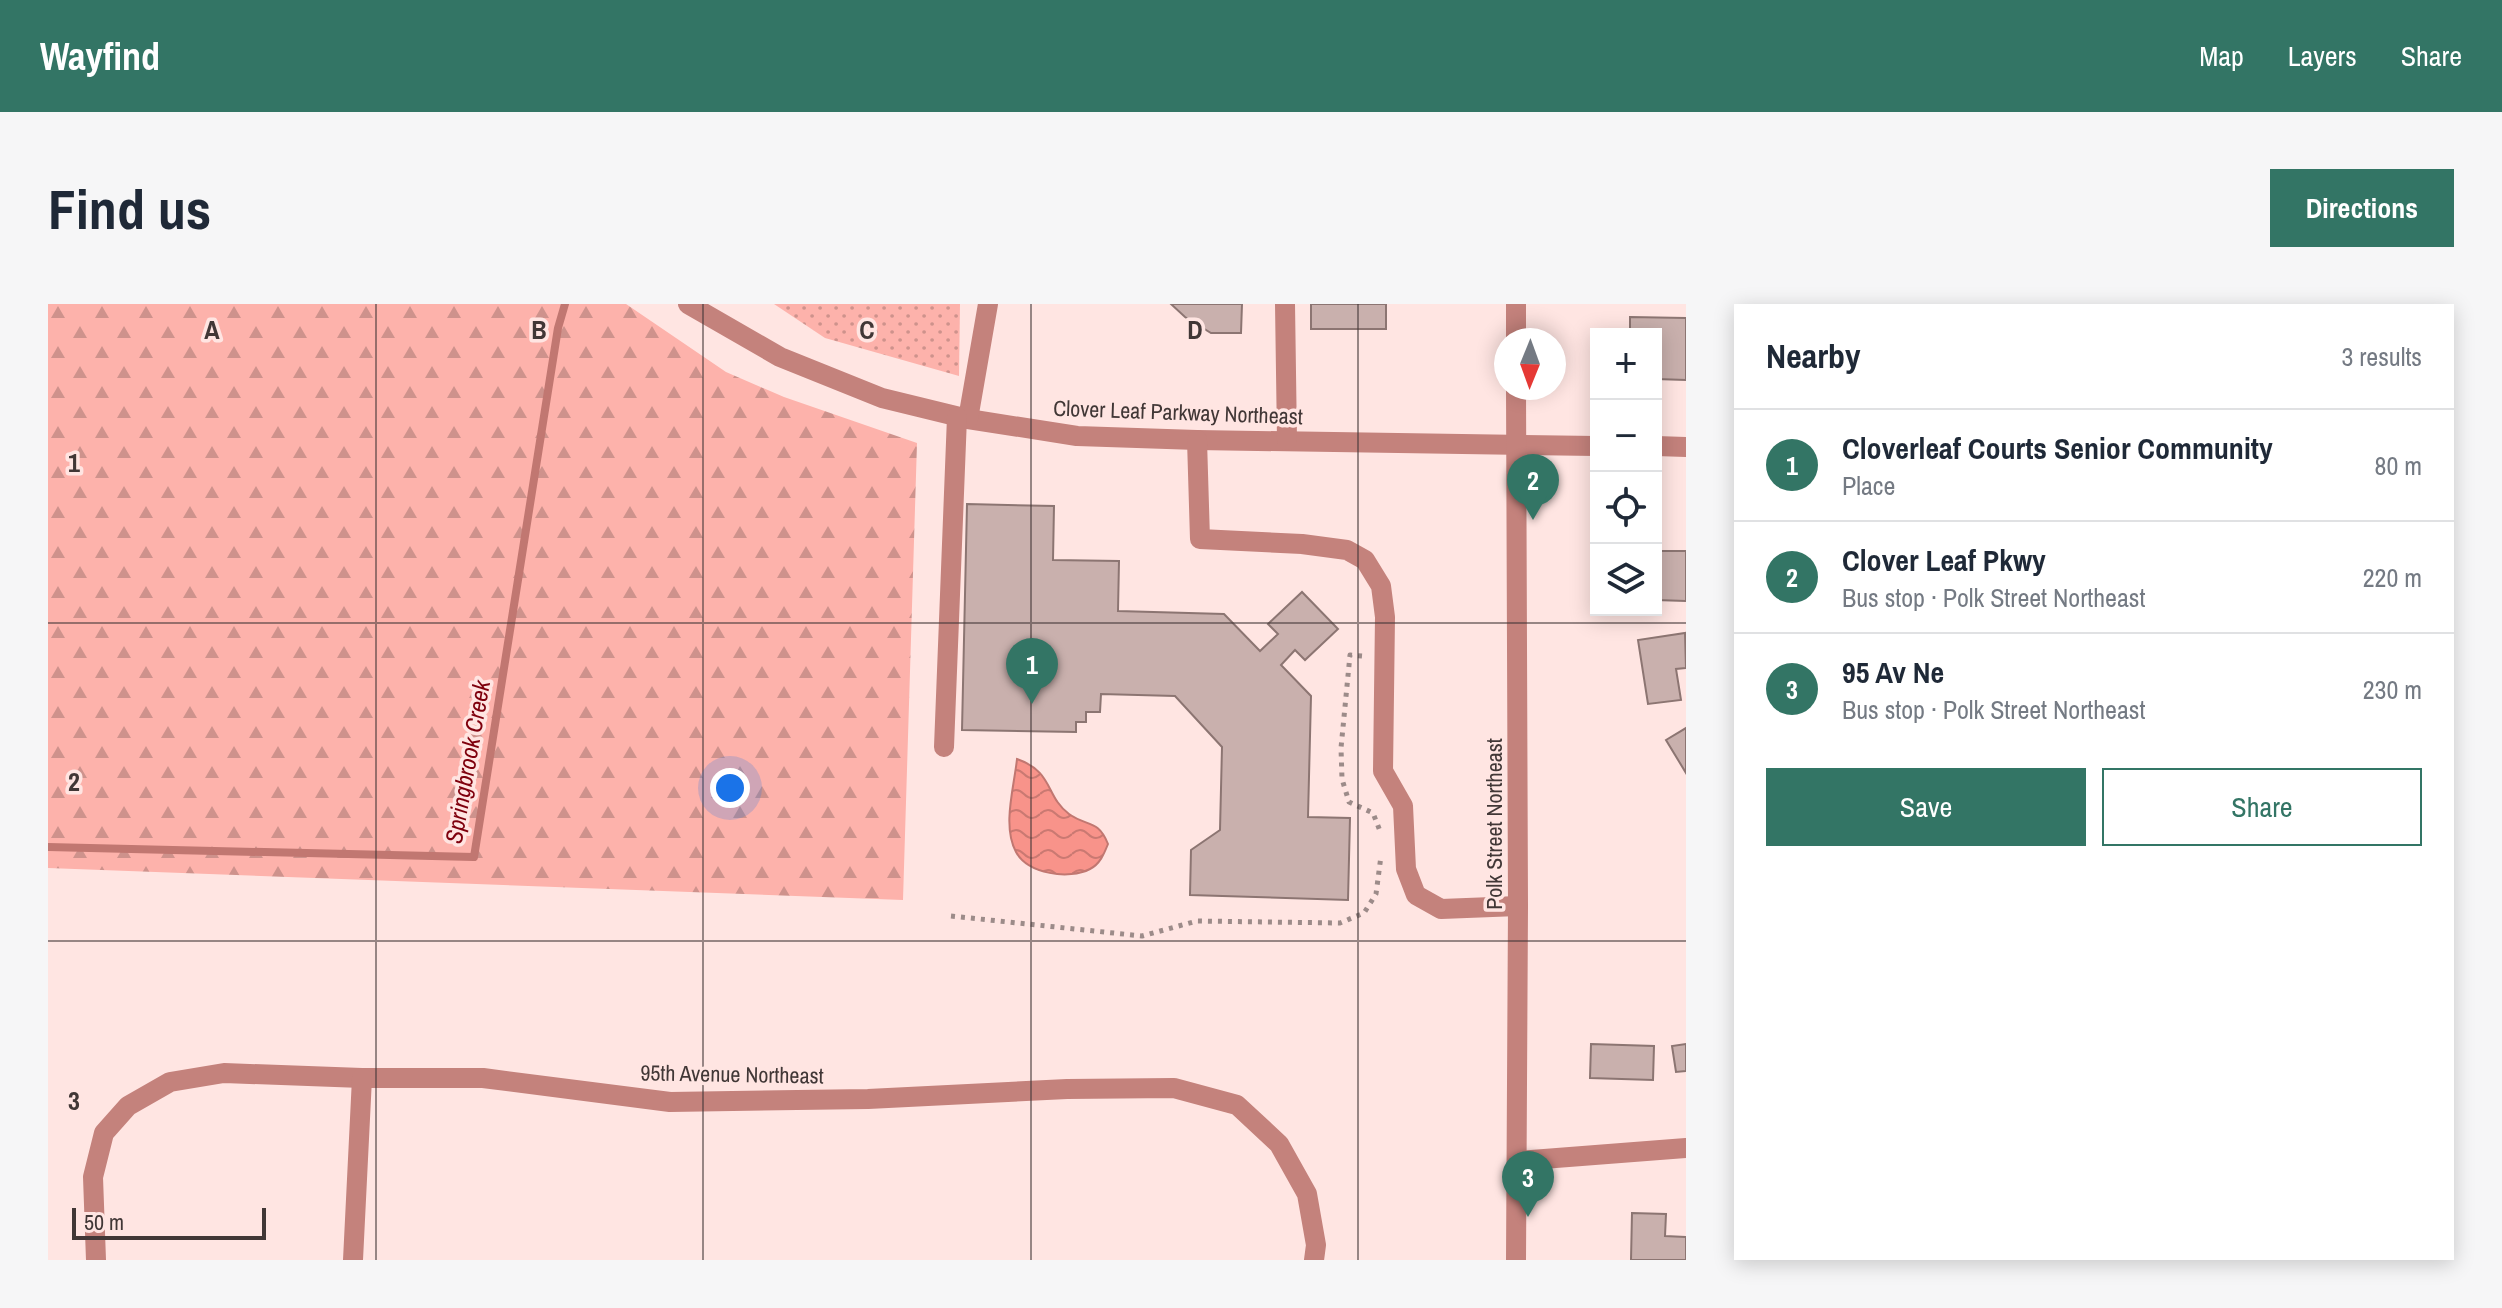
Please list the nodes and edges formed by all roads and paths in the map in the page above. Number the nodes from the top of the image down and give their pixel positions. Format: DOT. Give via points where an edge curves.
graph roads {
  1 [pos="688,304"];
  2 [pos="988,304"];
  3 [pos="1285,304"];
  4 [pos="1516,304"];
  5 [pos="1516,328"];
  6 [pos="1516,400"];
  7 [pos="963,418"];
  8 [pos="1197,440"];
  9 [pos="1287,440"];
  10 [pos="1516,445"];
  11 [pos="1590,446"];
  12 [pos="1662,446"];
  13 [pos="1686,447"];
  14 [pos="1385,657"];
  15 [pos="944,747"];
  16 [pos="1383,840"];
  17 [pos="1381,854"];
  18 [pos="1518,906"];
  19 [pos="951,916"];
  20 [pos="362,1078"];
  21 [pos="1686,1148"];
  22 [pos="1517,1161"];
  23 [pos="96,1260"];
  24 [pos="353,1260"];
  25 [pos="1314,1260"];
  26 [pos="1516,1260"];
  1 -- 7 [label="street, Clover Leaf Parkway Northeast" via="780,357 882,398"];
  2 -- 7 [label="street"];
  3 -- 9 [label="street"];
  4 -- 5 [label="street"];
  6 -- 10 [label="street, Polk Street Northeast"];
  7 -- 8 [label="street, Clover Leaf Parkway Northeast" via="1077,436"];
  7 -- 15 [label="street"];
  8 -- 9 [label="street, Clover Leaf Parkway Northeast"];
  8 -- 14 [label="street" via="1200,539 1302,544 1347,550 1365,560 1381,586"];
  9 -- 10 [label="street, Clover Leaf Parkway Northeast"];
  10 -- 11 [label="street, Clover Leaf Parkway Northeast"];
  10 -- 18 [label="street, Polk Street Northeast"];
  12 -- 13 [label="street"];
  14 -- 16 [label="path" via="1350,655 1341,748 1349,802 1373,813"];
  14 -- 18 [label="street" via="1383,771 1403,806 1406,869 1416,895 1441,909"];
  17 -- 19 [label="path" via="1376,894 1364,913 1340,923 1197,921 1142,936"];
  18 -- 22 [label="street, Polk Street Northeast"];
  20 -- 23 [label="street, 95th Avenue Northeast" via="224,1073 170,1082 128,1106 104,1133 93,1177"];
  20 -- 24 [label="street"];
  20 -- 25 [label="street, 95th Avenue Northeast" via="483,1078 670,1102 1174,1088 1237,1105 1279,1144 1307,1194"];
  21 -- 22 [label="street"];
  22 -- 26 [label="street, Polk Street Northeast"];
}
